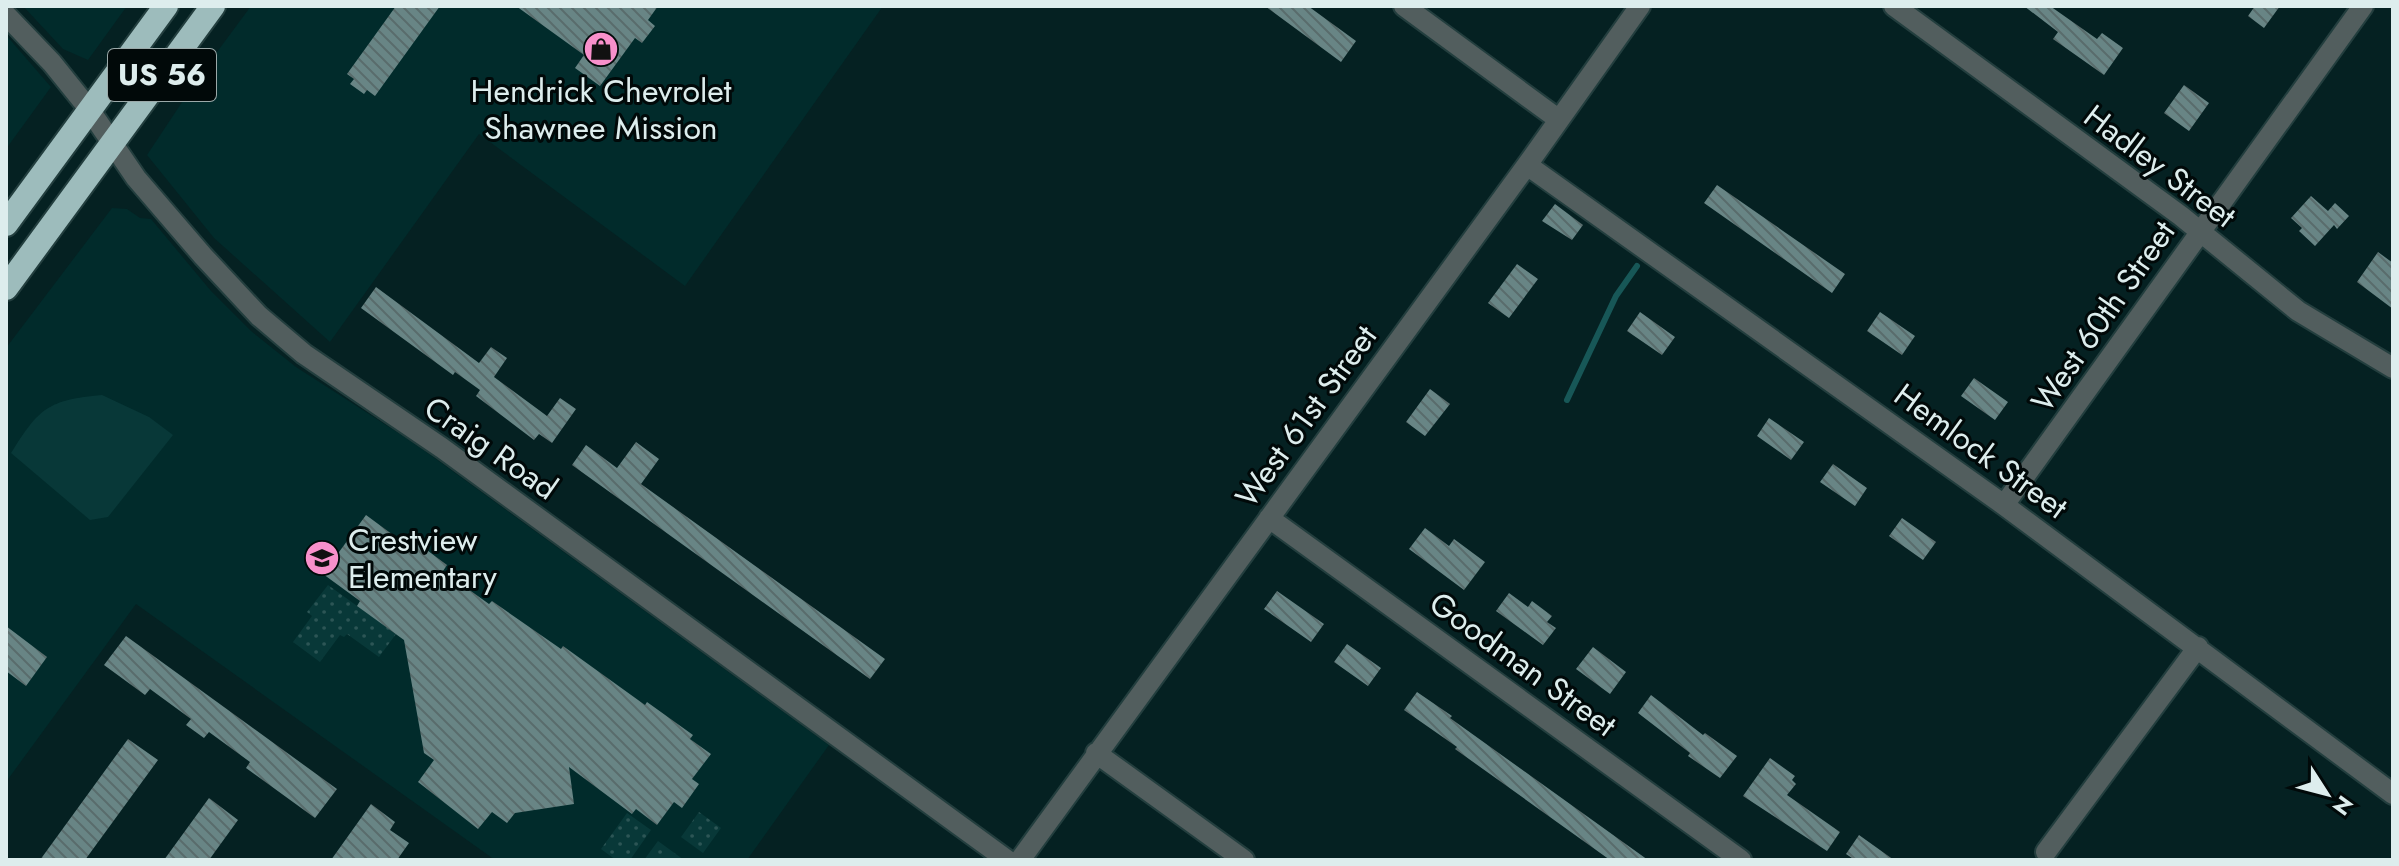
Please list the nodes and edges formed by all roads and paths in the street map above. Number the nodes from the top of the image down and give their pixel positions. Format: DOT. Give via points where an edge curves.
graph roads {
  1 [pos="166,6"];
  2 [pos="213,6"];
  3 [pos="1404,6"];
  4 [pos="1640,6"];
  5 [pos="1894,6"];
  6 [pos="2363,6"];
  7 [pos="6,15"];
  8 [pos="89,109"];
  9 [pos="1558,119"];
  10 [pos="111,145"];
  11 [pos="1527,165"];
  12 [pos="6,224"];
  13 [pos="2200,232"];
  14 [pos="6,288"];
  15 [pos="2393,368"];
  16 [pos="2004,505"];
  17 [pos="1269,518"];
  18 [pos="2198,647"];
  19 [pos="1096,753"];
  20 [pos="2393,794"];
  21 [pos="2046,852"];
  22 [pos="1007,860"];
  23 [pos="1020,860"];
  24 [pos="1244,860"];
  25 [pos="1741,860"];
  1 -- 8 [label="highway, US 56"];
  2 -- 10 [label="highway, US 56"];
  3 -- 9 [label="street"];
  4 -- 9 [label="street, West 61st Street"];
  5 -- 13 [label="street, Hadley Street"];
  6 -- 13 [label="street, West 60th Street"];
  7 -- 8 [label="street, Craig Road"];
  8 -- 10 [label="street, Craig Road"];
  8 -- 12 [label="highway, US 56"];
  9 -- 11 [label="street, West 61st Street"];
  10 -- 14 [label="highway, US 56"];
  10 -- 22 [label="street, Craig Road" via="213,268 304,354 442,448"];
  11 -- 16 [label="street, Hemlock Street"];
  11 -- 17 [label="street, West 61st Street"];
  13 -- 15 [label="street, Hadley Street" via="2298,311"];
  13 -- 16 [label="street, West 60th Street"];
  16 -- 18 [label="street, Hemlock Street"];
  17 -- 19 [label="street, West 61st Street"];
  17 -- 25 [label="street, Goodman Street"];
  18 -- 20 [label="street, Hemlock Street"];
  18 -- 21 [label="street"];
  19 -- 23 [label="street, West 61st Street"];
  19 -- 24 [label="street"];
}
